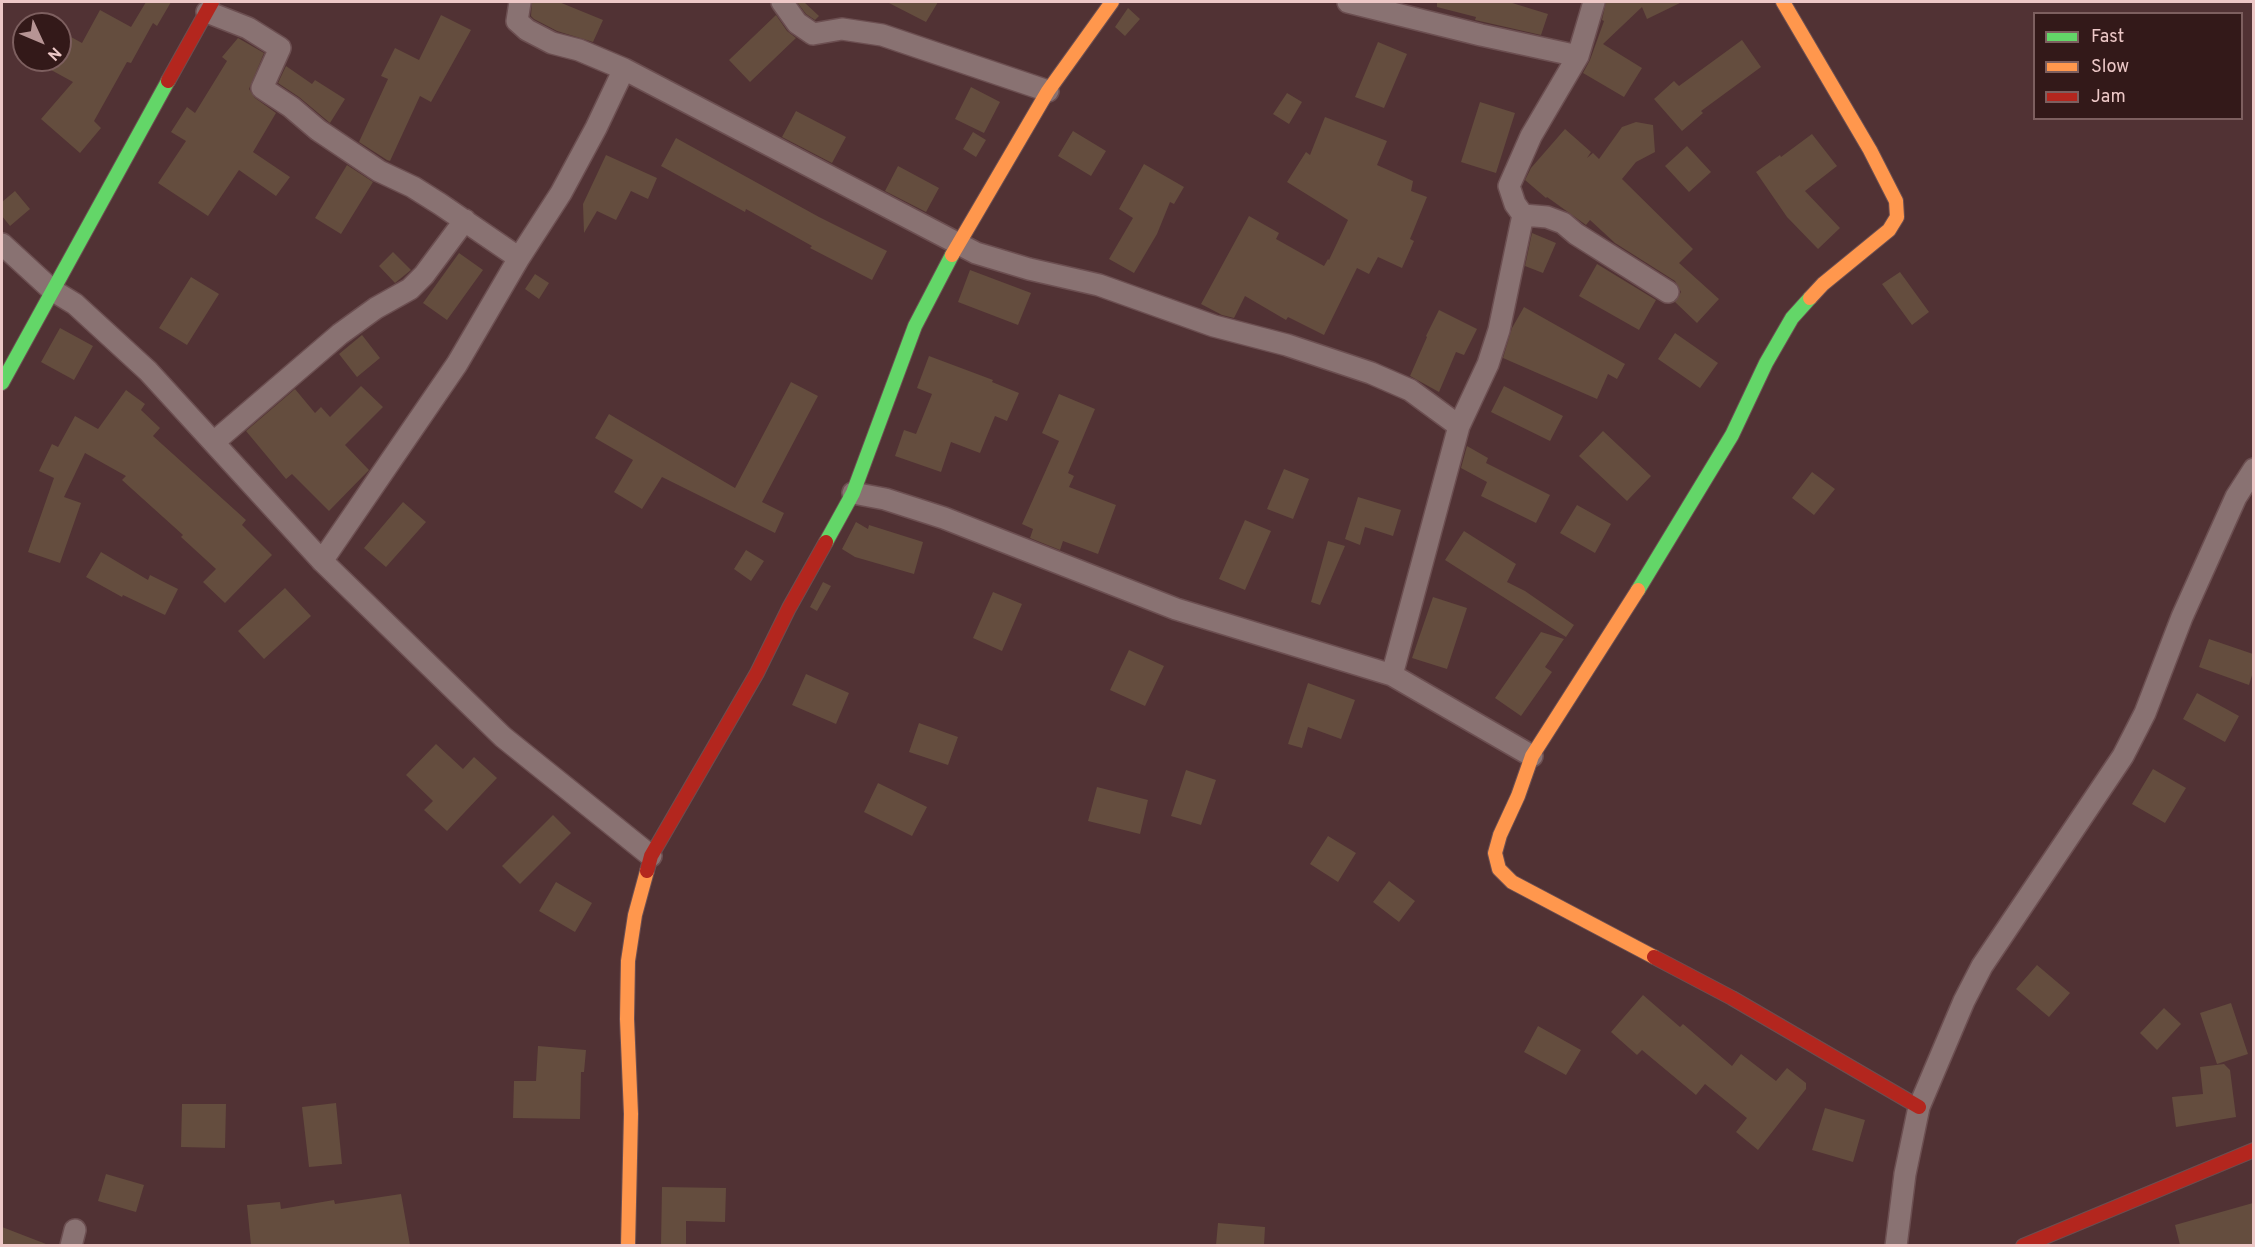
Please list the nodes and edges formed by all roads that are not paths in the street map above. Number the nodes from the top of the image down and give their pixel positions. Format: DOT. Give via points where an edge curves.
graph roads {
  1 [pos="520,2"];
  2 [pos="782,2"];
  3 [pos="1112,2"];
  4 [pos="1348,2"];
  5 [pos="1594,2"];
  6 [pos="1783,2"];
  7 [pos="209,7"];
  8 [pos="1400,8"];
  9 [pos="1578,56"];
  10 [pos="624,69"];
  11 [pos="1048,92"];
  12 [pos="1523,215"];
  13 [pos="465,220"];
  14 [pos="2,244"];
  15 [pos="959,244"];
  16 [pos="519,258"];
  17 [pos="52,290"];
  18 [pos="1668,292"];
  19 [pos="2,383"];
  20 [pos="1459,426"];
  21 [pos="214,442"];
  22 [pos="2253,469"];
  23 [pos="853,493"];
  24 [pos="322,561"];
  25 [pos="1392,675"];
  26 [pos="1532,756"];
  27 [pos="651,856"];
  28 [pos="1919,1107"];
  29 [pos="2253,1150"];
  30 [pos="628,1245"];
  31 [pos="1896,1245"];
  32 [pos="2023,1245"];
  1 -- 10 [label="street" via="517,21 527,30"];
  2 -- 11 [label="street" via="797,23 813,34 842,29 882,35"];
  3 -- 11 [label="street"];
  4 -- 8 [label="street"];
  5 -- 9 [label="street"];
  6 -- 26 [label="street" via="1870,150 1896,201 1897,217 1889,230 1823,284 1792,318 1732,435"];
  7 -- 13 [label="street" via="280,48 262,88 379,171"];
  7 -- 17 [label="street"];
  8 -- 9 [label="street" via="1502,40"];
  9 -- 12 [label="street" via="1531,136 1509,186"];
  10 -- 15 [label="street"];
  10 -- 16 [label="street" via="561,193"];
  11 -- 15 [label="street"];
  12 -- 18 [label="street" via="1563,223"];
  12 -- 20 [label="street" via="1494,347"];
  13 -- 16 [label="street"];
  13 -- 21 [label="street" via="410,289 340,334"];
  14 -- 17 [label="street"];
  15 -- 20 [label="street" via="1003,261 1099,285 1214,326 1371,373 1410,390"];
  15 -- 23 [label="street" via="915,327"];
  16 -- 24 [label="street" via="457,364"];
  17 -- 19 [label="street"];
  17 -- 21 [label="street" via="75,304 116,341"];
  20 -- 25 [label="street"];
  21 -- 24 [label="street"];
  22 -- 28 [label="street" via="2236,497 2123,756 1982,966"];
  23 -- 25 [label="street" via="944,518 1176,609"];
  23 -- 27 [label="street" via="757,673"];
  24 -- 27 [label="street" via="503,737"];
  25 -- 26 [label="street"];
  26 -- 28 [label="street" via="1496,853 1499,869 1512,882 1732,998"];
  27 -- 30 [label="street" via="635,915 628,961"];
  28 -- 31 [label="street"];
  29 -- 32 [label="street"];
}
